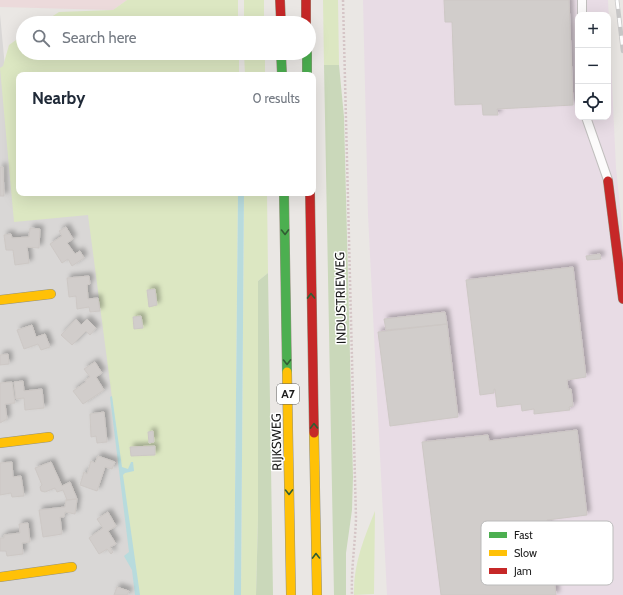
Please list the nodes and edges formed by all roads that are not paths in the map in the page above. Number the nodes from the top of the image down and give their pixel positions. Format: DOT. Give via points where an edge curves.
graph roads {
  1 [pos="280,0"];
  2 [pos="306,0"];
  3 [pos="582,0"];
  4 [pos="582,12"];
  5 [pos="281,16"];
  6 [pos="306,16"];
  7 [pos="281,60"];
  8 [pos="307,60"];
  9 [pos="282,72"];
  10 [pos="307,72"];
  11 [pos="587,120"];
  12 [pos="608,181"];
  13 [pos="284,196"];
  14 [pos="310,196"];
  15 [pos="51,294"];
  16 [pos="623,299"];
  17 [pos="0,300"];
  18 [pos="49,437"];
  19 [pos="0,443"];
  20 [pos="72,567"];
  21 [pos="0,577"];
  22 [pos="291,595"];
  23 [pos="317,595"];
  1 -- 5 [label="main road"];
  2 -- 6 [label="main road"];
  3 -- 4 [label="lane"];
  7 -- 9 [label="main road"];
  8 -- 10 [label="main road"];
  11 -- 12 [label="lane"];
  12 -- 16 [label="main road"];
  13 -- 22 [label="main road, RIJKSWEG / A7, one-way"];
  23 -- 14 [label="main road, A7, one-way"];
  15 -- 17 [label="main road"];
  18 -- 19 [label="main road"];
  20 -- 21 [label="main road"];
}
